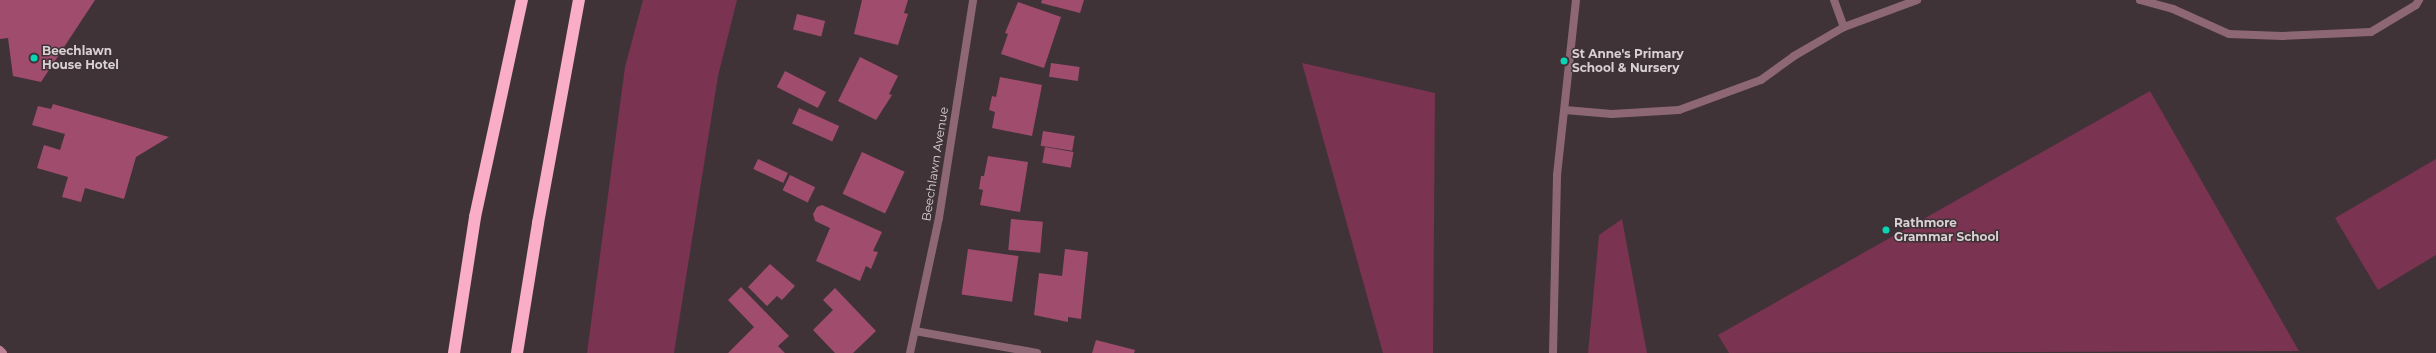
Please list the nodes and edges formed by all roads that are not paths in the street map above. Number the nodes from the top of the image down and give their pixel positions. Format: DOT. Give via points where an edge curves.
graph roads {
  1 [pos="522,0"];
  2 [pos="580,0"];
  3 [pos="973,0"];
  4 [pos="1576,0"];
  5 [pos="1834,0"];
  6 [pos="1917,0"];
  7 [pos="2140,0"];
  8 [pos="2419,0"];
  9 [pos="1844,27"];
  10 [pos="1565,110"];
  11 [pos="915,331"];
  12 [pos="0,350"];
  13 [pos="4,353"];
  14 [pos="454,353"];
  15 [pos="517,353"];
  16 [pos="910,353"];
  17 [pos="1037,353"];
  18 [pos="1553,353"];
  1 -- 14 [label="highway" via="475,216"];
  2 -- 15 [label="highway" via="538,223"];
  3 -- 11 [label="street, Beechlawn Avenue" via="939,218"];
  4 -- 10 [label="street"];
  5 -- 9 [label="street"];
  6 -- 9 [label="street"];
  7 -- 8 [label="street" via="2173,9 2229,34 2282,36 2371,32 2416,5"];
  9 -- 10 [label="street" via="1794,56 1761,80 1679,110 1612,114"];
  10 -- 18 [label="street" via="1557,175"];
  11 -- 16 [label="street, Beechlawn Avenue"];
  11 -- 17 [label="street"];
  12 -- 13 [label="street"];
}
